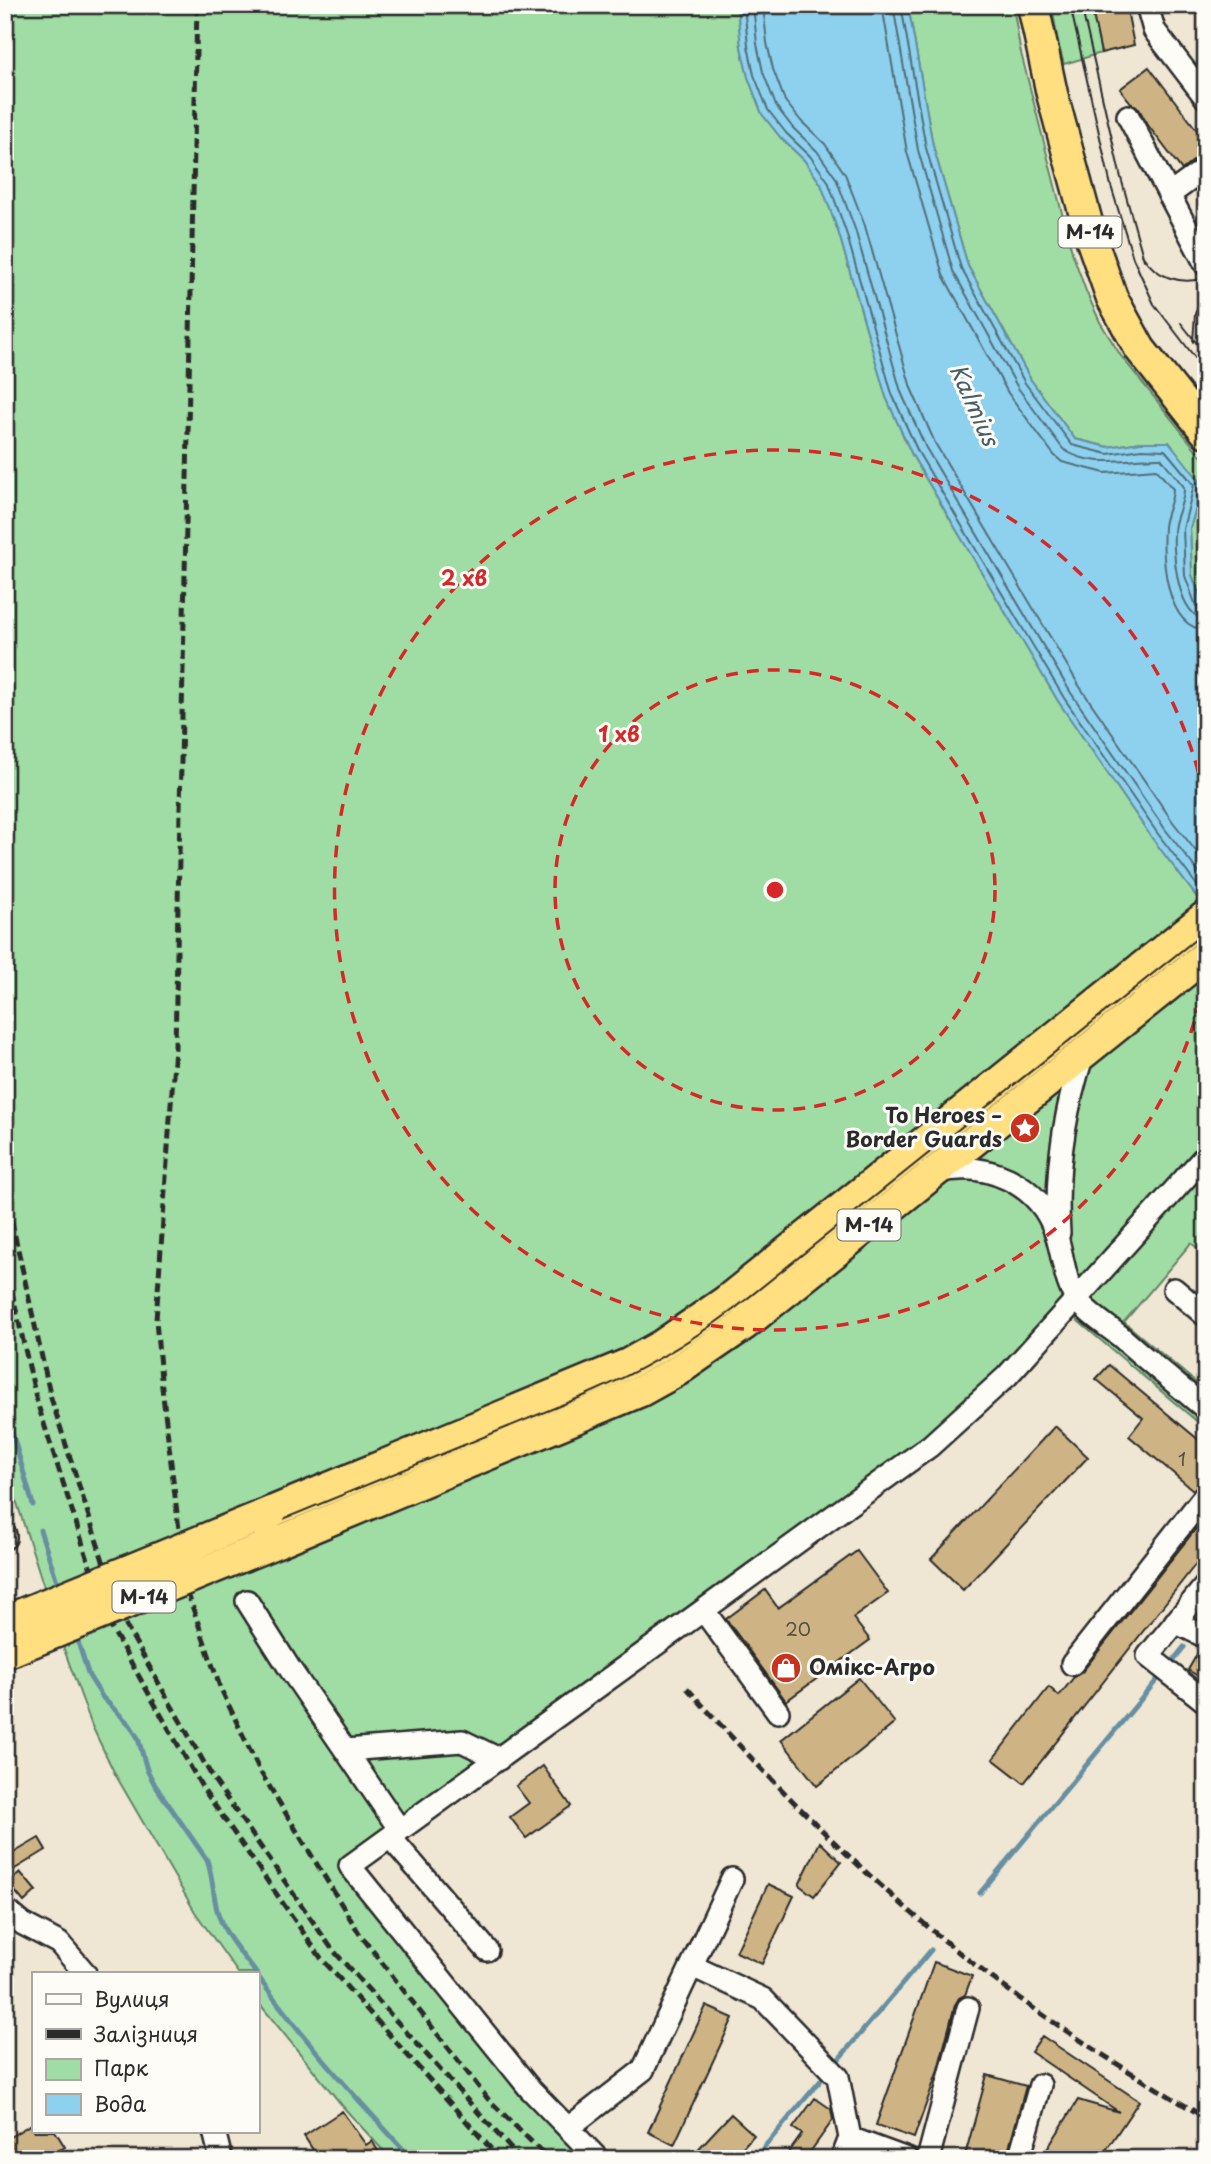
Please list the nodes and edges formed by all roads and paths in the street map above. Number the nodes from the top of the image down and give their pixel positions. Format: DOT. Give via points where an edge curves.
graph roads {
  1 [pos="1033,5"];
  2 [pos="1147,5"];
  3 [pos="1206,98"];
  4 [pos="1128,116"];
  5 [pos="1206,168"];
  6 [pos="1169,195"];
  7 [pos="1206,265"];
  8 [pos="1206,432"];
  9 [pos="1206,916"];
  10 [pos="1206,955"];
  11 [pos="1083,1054"];
  12 [pos="1206,1155"];
  13 [pos="934,1173"];
  14 [pos="1060,1246"];
  15 [pos="1174,1289"];
  16 [pos="1077,1301"];
  17 [pos="1206,1315"];
  18 [pos="1206,1409"];
  19 [pos="1206,1494"];
  20 [pos="1206,1585"];
  21 [pos="247,1601"];
  22 [pos="704,1611"];
  23 [pos="5,1620"];
  24 [pos="1175,1622"];
  25 [pos="1206,1637"];
  26 [pos="5,1653"];
  27 [pos="1072,1664"];
  28 [pos="1206,1702"];
  29 [pos="778,1712"];
  30 [pos="346,1751"];
  31 [pos="499,1759"];
  32 [pos="395,1834"];
  33 [pos="732,1879"];
  34 [pos="5,1909"];
  35 [pos="487,1950"];
  36 [pos="692,1966"];
  37 [pos="84,1972"];
  38 [pos="968,2008"];
  39 [pos="1040,2085"];
  40 [pos="568,2128"];
  41 [pos="214,2132"];
  42 [pos="850,2138"];
  43 [pos="221,2159"];
  44 [pos="598,2159"];
  45 [pos="842,2159"];
  46 [pos="907,2159"];
  47 [pos="928,2159"];
  48 [pos="1019,2159"];
  1 -- 8 [label="highway, М-14" via="1052,94 1112,298 1140,349"];
  2 -- 3 [label="street" via="1154,30"];
  4 -- 6 [label="street"];
  5 -- 6 [label="street"];
  6 -- 7 [label="street"];
  9 -- 23 [label="highway, М-14, bridge" via="726,1301 662,1345 581,1384"];
  10 -- 11 [label="highway, М-14"];
  11 -- 13 [label="highway, М-14"];
  11 -- 14 [label="street" via="1063,1135 1058,1190"];
  12 -- 16 [label="street"];
  13 -- 14 [label="street" via="978,1169 1020,1185 1045,1212"];
  13 -- 26 [label="highway, М-14, bridge" via="712,1349 641,1391"];
  14 -- 16 [label="street"];
  15 -- 17 [label="street"];
  16 -- 18 [label="street"];
  16 -- 22 [label="street" via="1007,1376 930,1446"];
  19 -- 27 [label="street"];
  20 -- 24 [label="street"];
  21 -- 30 [label="street"];
  22 -- 29 [label="street"];
  22 -- 31 [label="street"];
  24 -- 25 [label="street"];
  24 -- 28 [label="street" via="1148,1656"];
  30 -- 31 [label="street" via="462,1741"];
  30 -- 32 [label="street"];
  31 -- 32 [label="street"];
  32 -- 35 [label="street"];
  32 -- 40 [label="street" via="350,1866 530,2089"];
  33 -- 36 [label="street"];
  34 -- 37 [label="street" via="59,1943"];
  36 -- 40 [label="street" via="643,2070"];
  36 -- 42 [label="street" via="763,1999 838,2077"];
  38 -- 47 [label="street"];
  39 -- 48 [label="street"];
  40 -- 44 [label="street"];
  41 -- 43 [label="street"];
  42 -- 45 [label="street"];
  42 -- 46 [label="street"];
}
